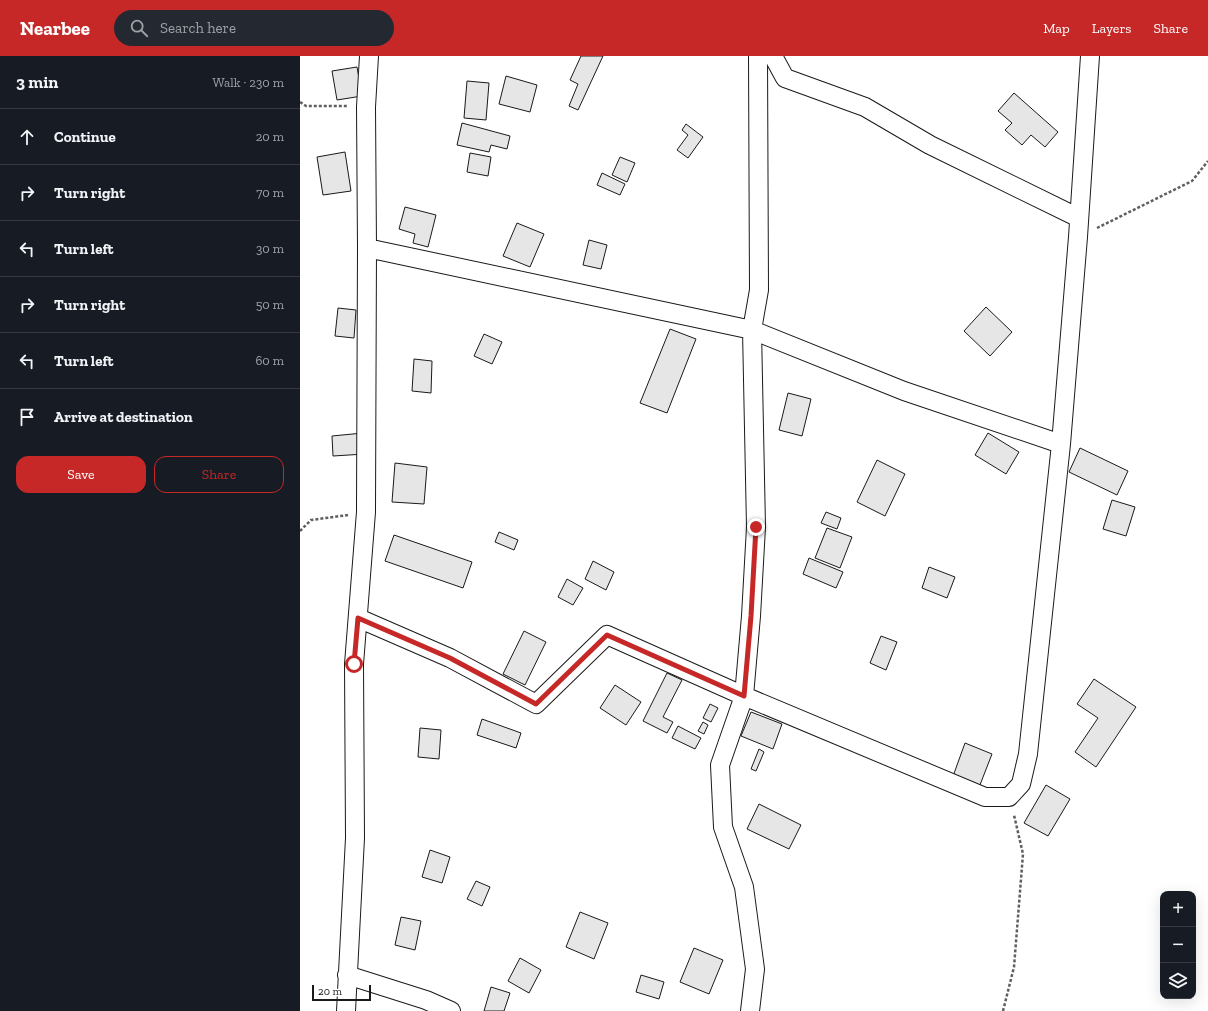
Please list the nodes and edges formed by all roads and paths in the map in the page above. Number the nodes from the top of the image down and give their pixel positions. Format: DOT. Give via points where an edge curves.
graph roads {
  1 [pos="369,56"];
  2 [pos="758,56"];
  3 [pos="773,56"];
  4 [pos="1090,56"];
  5 [pos="300,102"];
  6 [pos="366,107"];
  7 [pos="1208,161"];
  8 [pos="1079,218"];
  9 [pos="1078,237"];
  10 [pos="367,248"];
  11 [pos="752,330"];
  12 [pos="1061,444"];
  13 [pos="366,512"];
  14 [pos="300,530"];
  15 [pos="358,618"];
  16 [pos="744,696"];
  17 [pos="1009,797"];
  18 [pos="347,975"];
  19 [pos="346,1011"];
  20 [pos="451,1011"];
  21 [pos="750,1011"];
  22 [pos="1003,1011"];
  1 -- 6 [label="street"];
  2 -- 11 [label="street" via="759,290"];
  3 -- 8 [label="street" via="785,78 865,107 930,145"];
  4 -- 8 [label="street"];
  5 -- 6 [label="path" via="306,106"];
  6 -- 10 [label="street"];
  7 -- 9 [label="path" via="1192,181"];
  8 -- 9 [label="street"];
  9 -- 12 [label="street"];
  10 -- 11 [label="street"];
  10 -- 13 [label="street"];
  11 -- 12 [label="street" via="904,391"];
  11 -- 16 [label="street" via="756,527"];
  12 -- 17 [label="street" via="1028,754 1020,784"];
  13 -- 14 [label="path" via="311,520"];
  13 -- 15 [label="street"];
  15 -- 16 [label="street" via="450,658 536,704 607,635"];
  15 -- 18 [label="street" via="354,664 355,838"];
  16 -- 17 [label="street" via="985,797"];
  16 -- 21 [label="street" via="720,765 723,827 744,888 755,969"];
  17 -- 22 [label="path" via="1023,854 1014,968"];
  18 -- 19 [label="street"];
  18 -- 20 [label="street" via="426,1000"];
}
